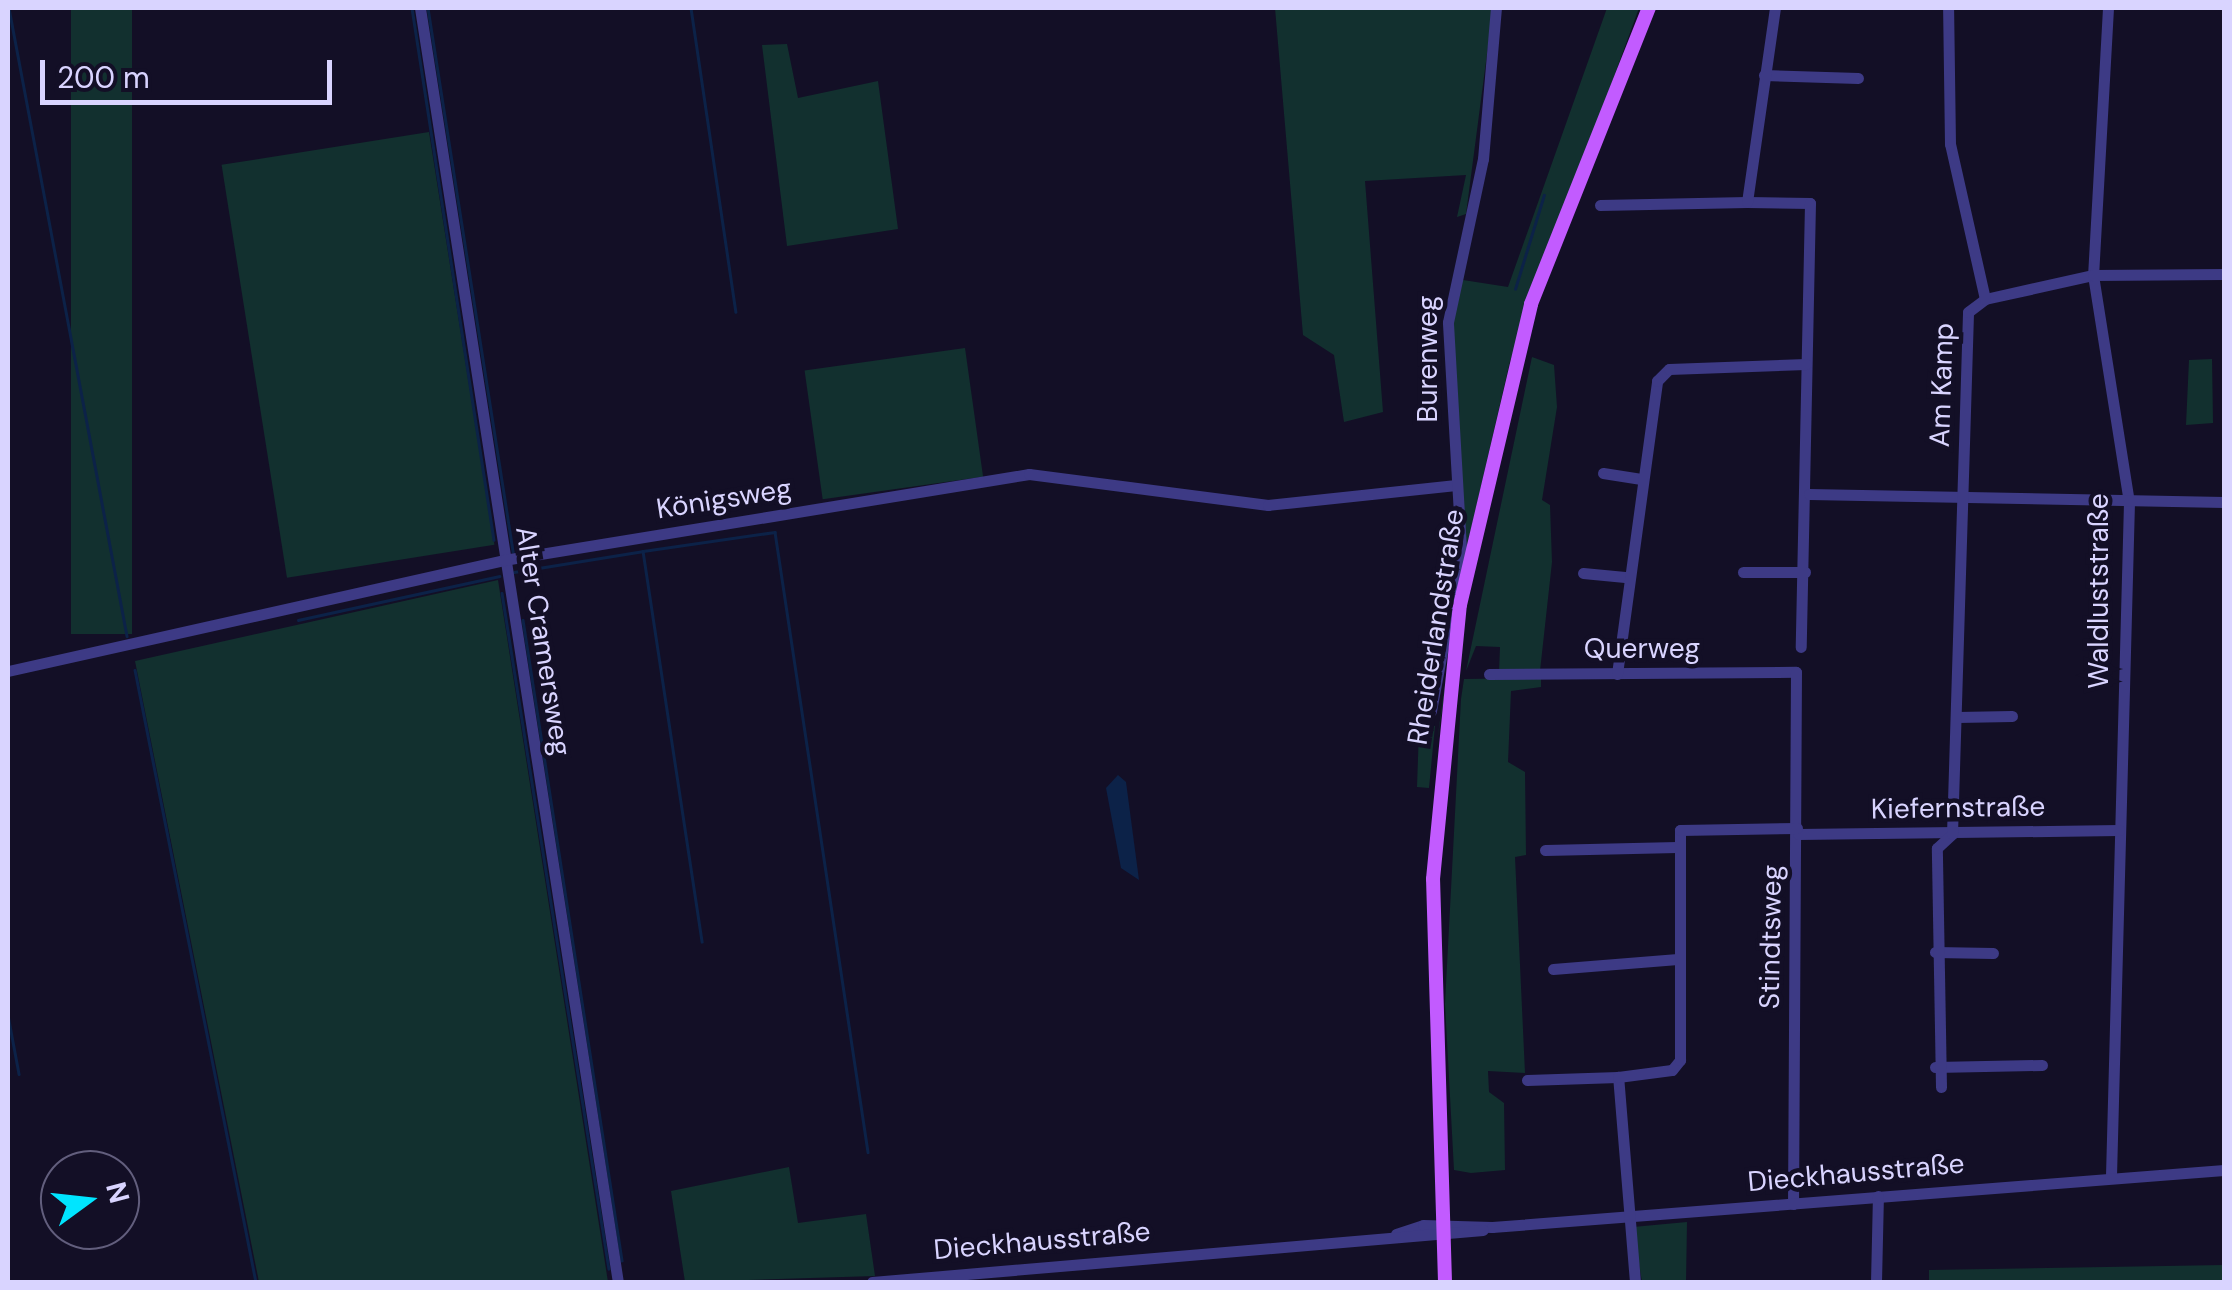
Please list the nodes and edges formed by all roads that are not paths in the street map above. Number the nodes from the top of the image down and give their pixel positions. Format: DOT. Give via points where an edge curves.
graph roads {
  1 [pos="420,8"];
  2 [pos="1496,8"];
  3 [pos="1649,8"];
  4 [pos="1774,8"];
  5 [pos="1948,8"];
  6 [pos="2108,8"];
  7 [pos="1764,75"];
  8 [pos="1858,78"];
  9 [pos="1747,202"];
  10 [pos="1600,204"];
  11 [pos="2224,274"];
  12 [pos="2092,275"];
  13 [pos="1985,299"];
  14 [pos="1806,364"];
  15 [pos="1603,472"];
  16 [pos="1640,479"];
  17 [pos="1456,485"];
  18 [pos="1809,494"];
  19 [pos="1962,501"];
  20 [pos="2128,502"];
  21 [pos="2224,502"];
  22 [pos="504,560"];
  23 [pos="1743,572"];
  24 [pos="1805,572"];
  25 [pos="1583,573"];
  26 [pos="1625,577"];
  27 [pos="1801,647"];
  28 [pos="8,671"];
  29 [pos="1796,672"];
  30 [pos="1489,674"];
  31 [pos="1617,674"];
  32 [pos="1431,711"];
  33 [pos="2012,716"];
  34 [pos="1956,717"];
  35 [pos="2119,830"];
  36 [pos="1797,831"];
  37 [pos="1952,834"];
  38 [pos="1677,846"];
  39 [pos="1545,850"];
  40 [pos="1935,952"];
  41 [pos="1993,952"];
  42 [pos="1678,960"];
  43 [pos="1553,969"];
  44 [pos="2042,1065"];
  45 [pos="1935,1066"];
  46 [pos="1618,1077"];
  47 [pos="1526,1080"];
  48 [pos="1941,1087"];
  49 [pos="2224,1170"];
  50 [pos="2111,1178"];
  51 [pos="1878,1196"];
  52 [pos="1793,1204"];
  53 [pos="1623,1218"];
  54 [pos="1442,1231"];
  55 [pos="898,1281"];
  56 [pos="618,1282"];
  57 [pos="872,1282"];
  58 [pos="1445,1282"];
  59 [pos="1635,1282"];
  60 [pos="1876,1282"];
  1 -- 22 [label="street, Alter Cramersweg"];
  2 -- 17 [label="street, Burenweg" via="1484,159 1448,322"];
  3 -- 54 [label="main road, Rheiderlandstraße" via="1531,304 1460,605 1433,879"];
  4 -- 7 [label="street"];
  5 -- 13 [label="street, Am Kamp" via="1950,144"];
  6 -- 12 [label="street, Waldluststraße"];
  7 -- 8 [label="street"];
  7 -- 9 [label="street"];
  9 -- 10 [label="street"];
  9 -- 14 [label="street" via="1808,201"];
  11 -- 12 [label="street"];
  12 -- 13 [label="street"];
  12 -- 20 [label="street, Waldluststraße"];
  13 -- 19 [label="street, Am Kamp" via="1968,312"];
  14 -- 16 [label="street" via="1669,369 1656,381"];
  14 -- 18 [label="street"];
  15 -- 16 [label="street"];
  16 -- 26 [label="street"];
  17 -- 22 [label="street, Königsweg" via="1268,506 1029,474"];
  17 -- 32 [label="street, Burenweg" via="1461,549"];
  18 -- 19 [label="street"];
  18 -- 24 [label="street"];
  19 -- 20 [label="street"];
  19 -- 34 [label="street, Am Kamp"];
  20 -- 21 [label="street"];
  20 -- 35 [label="street, Waldluststraße"];
  22 -- 28 [label="street, Königsweg"];
  22 -- 56 [label="street, Alter Cramersweg"];
  23 -- 24 [label="street"];
  24 -- 27 [label="street"];
  25 -- 26 [label="street"];
  26 -- 31 [label="street"];
  29 -- 31 [label="street, Querweg"];
  29 -- 36 [label="street, Stindtsweg"];
  30 -- 31 [label="street, Querweg"];
  33 -- 34 [label="street"];
  34 -- 37 [label="street, Am Kamp"];
  35 -- 37 [label="street, Kiefernstraße"];
  35 -- 50 [label="street, Waldluststraße"];
  36 -- 37 [label="street, Kiefernstraße"];
  36 -- 38 [label="street, Kiefernstraße" via="1692,824"];
  36 -- 52 [label="street, Stindtsweg"];
  37 -- 40 [label="street, Am Kamp" via="1937,848"];
  38 -- 39 [label="street"];
  38 -- 42 [label="street"];
  40 -- 41 [label="street"];
  40 -- 45 [label="street, Am Kamp"];
  42 -- 43 [label="street"];
  42 -- 46 [label="street" via="1680,1060 1672,1070"];
  44 -- 45 [label="street"];
  45 -- 48 [label="street, Am Kamp"];
  46 -- 47 [label="street"];
  46 -- 53 [label="street"];
  49 -- 50 [label="street, Dieckhausstraße"];
  50 -- 51 [label="street, Dieckhausstraße"];
  51 -- 52 [label="street, Dieckhausstraße"];
  51 -- 60 [label="street"];
  52 -- 53 [label="street, Dieckhausstraße"];
  53 -- 54 [label="street, Dieckhausstraße"];
  53 -- 59 [label="street"];
  54 -- 55 [label="street, Dieckhausstraße"];
  54 -- 58 [label="main road, Rheiderlandstraße"];
  55 -- 57 [label="street, Dieckhausstraße"];
}
